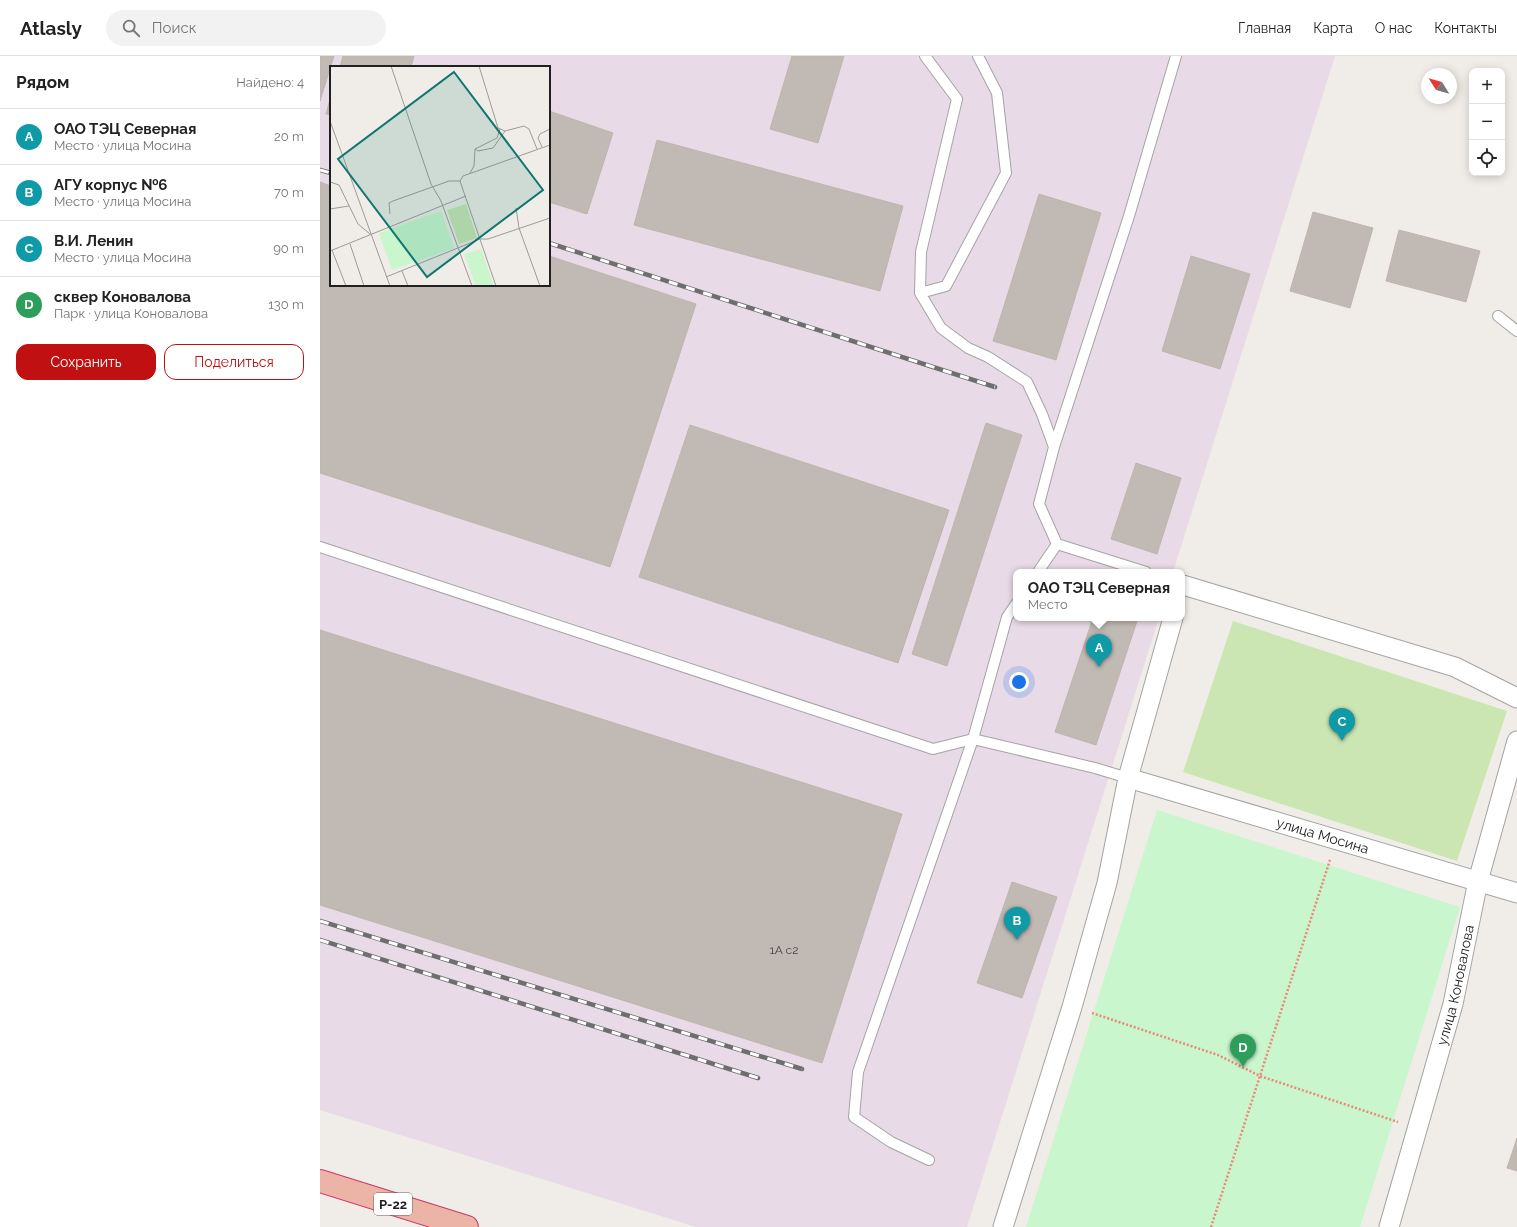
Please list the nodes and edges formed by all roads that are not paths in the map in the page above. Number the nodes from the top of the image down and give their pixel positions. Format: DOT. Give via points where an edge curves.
graph roads {
  1 [pos="925,56"];
  2 [pos="978,56"];
  3 [pos="1176,56"];
  4 [pos="920,293"];
  5 [pos="1498,316"];
  6 [pos="1517,331"];
  7 [pos="1054,447"];
  8 [pos="1057,544"];
  9 [pos="320,547"];
  10 [pos="1040,569"];
  11 [pos="1136,569"];
  12 [pos="1185,586"];
  13 [pos="1013,608"];
  14 [pos="1172,621"];
  15 [pos="1517,698"];
  16 [pos="972,739"];
  17 [pos="1517,741"];
  18 [pos="1128,778"];
  19 [pos="1478,881"];
  20 [pos="1517,893"];
  21 [pos="929,1160"];
  22 [pos="320,1181"];
  23 [pos="467,1227"];
  24 [pos="1003,1227"];
  25 [pos="1388,1227"];
  1 -- 4 [label="lane" via="957,99 921,252"];
  2 -- 4 [label="lane" via="997,93 1006,173 946,286"];
  3 -- 7 [label="lane" via="1129,216"];
  4 -- 7 [label="lane" via="941,328 968,348 988,357 1026,382 1042,414"];
  5 -- 6 [label="lane"];
  7 -- 8 [label="lane" via="1038,504"];
  8 -- 10 [label="lane"];
  8 -- 11 [label="lane"];
  9 -- 16 [label="lane" via="933,749"];
  12 -- 15 [label="street" via="1456,667"];
  13 -- 16 [label="lane" via="1007,617"];
  14 -- 18 [label="street"];
  16 -- 18 [label="lane"];
  16 -- 21 [label="lane" via="858,1072 854,1116 891,1142"];
  17 -- 19 [label="street, улица Коновалова"];
  18 -- 19 [label="street, улица Мосина"];
  18 -- 24 [label="street" via="1107,883 1072,1007"];
  19 -- 20 [label="street, улица Мосина"];
  19 -- 25 [label="street, улица Коновалова" via="1453,1004"];
  22 -- 23 [label="highway, Р-22"];
}
